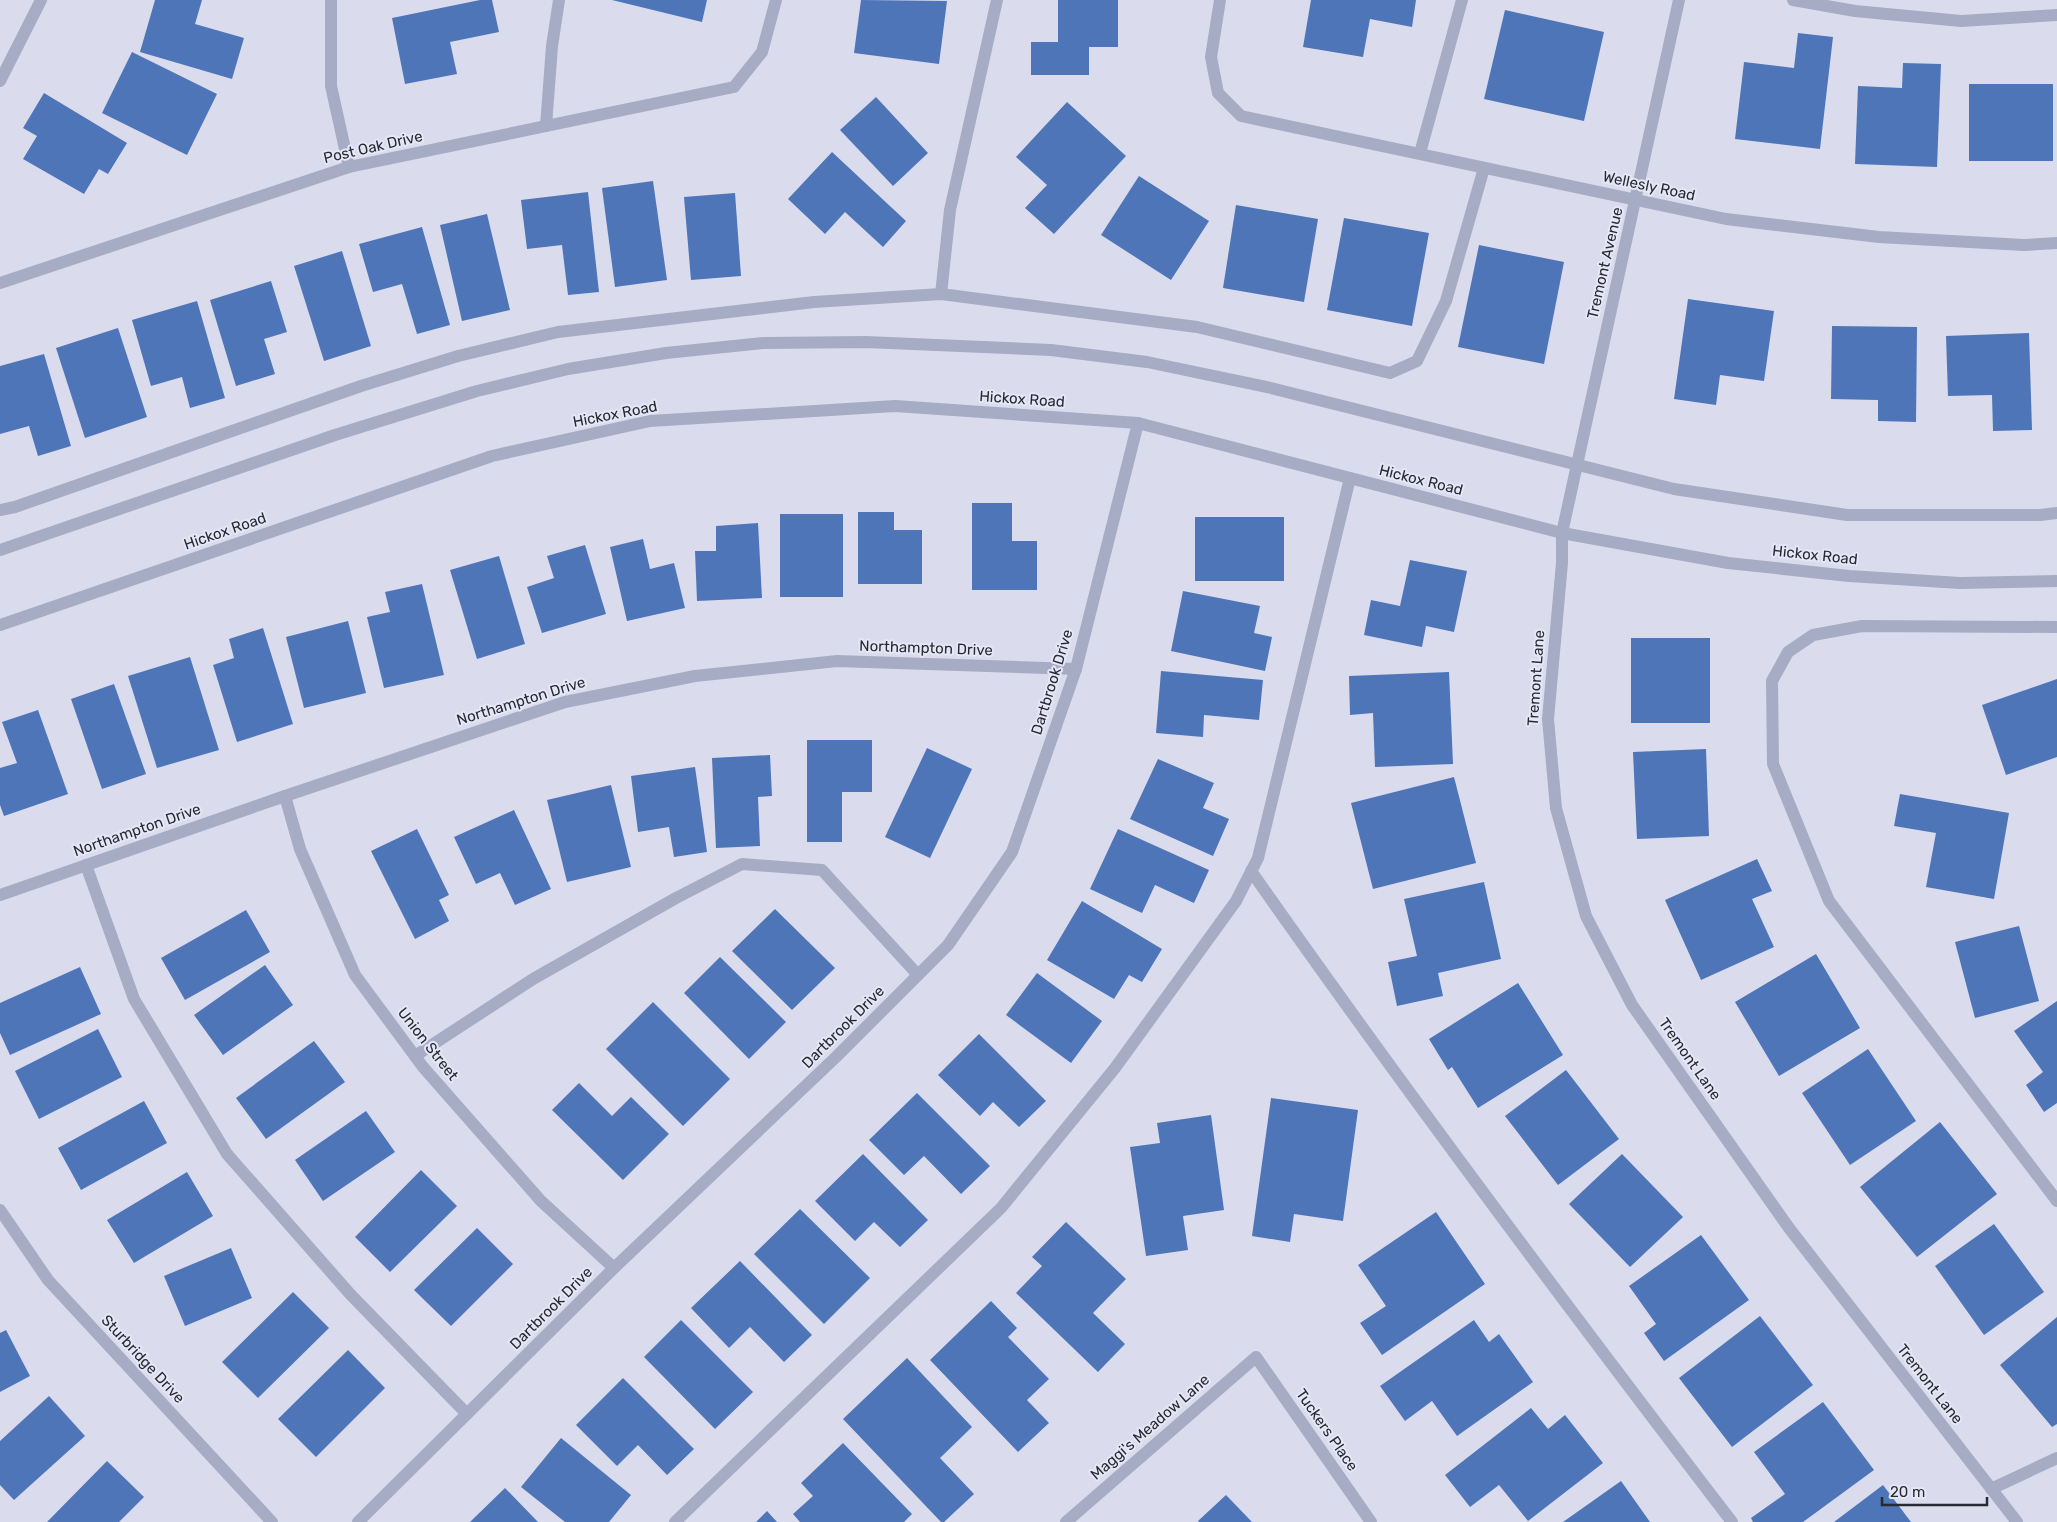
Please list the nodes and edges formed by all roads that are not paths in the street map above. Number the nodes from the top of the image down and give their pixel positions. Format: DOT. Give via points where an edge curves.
graph roads {
  1 [pos="41,0"];
  2 [pos="331,0"];
  3 [pos="559,0"];
  4 [pos="776,0"];
  5 [pos="997,0"];
  6 [pos="1220,0"];
  7 [pos="1462,0"];
  8 [pos="1679,0"];
  9 [pos="1793,0"];
  10 [pos="2057,15"];
  11 [pos="0,81"];
  12 [pos="546,126"];
  13 [pos="1420,153"];
  14 [pos="349,167"];
  15 [pos="1484,168"];
  16 [pos="1635,200"];
  17 [pos="2057,243"];
  18 [pos="0,283"];
  19 [pos="941,294"];
  20 [pos="1138,423"];
  21 [pos="1577,464"];
  22 [pos="1350,478"];
  23 [pos="0,510"];
  24 [pos="2057,513"];
  25 [pos="1562,533"];
  26 [pos="0,550"];
  27 [pos="2057,581"];
  28 [pos="0,625"];
  29 [pos="2057,627"];
  30 [pos="1076,669"];
  31 [pos="285,796"];
  32 [pos="86,865"];
  33 [pos="1251,872"];
  34 [pos="0,896"];
  35 [pos="918,975"];
  36 [pos="415,1056"];
  37 [pos="2057,1201"];
  38 [pos="0,1210"];
  39 [pos="614,1268"];
  40 [pos="1256,1357"];
  41 [pos="467,1414"];
  42 [pos="2057,1458"];
  43 [pos="1991,1490"];
  44 [pos="272,1522"];
  45 [pos="358,1522"];
  46 [pos="674,1522"];
  47 [pos="1066,1522"];
  48 [pos="1371,1522"];
  49 [pos="1732,1522"];
  50 [pos="2017,1522"];
  1 -- 11 [label="street"];
  2 -- 14 [label="street" via="331,86"];
  3 -- 12 [label="street"];
  4 -- 12 [label="street, Post Oak Drive" via="762,52 734,87"];
  5 -- 19 [label="street" via="950,210"];
  6 -- 13 [label="street, Wellesly Road" via="1211,57 1218,93 1241,116"];
  7 -- 13 [label="street"];
  8 -- 16 [label="street, Tremont Avenue"];
  9 -- 10 [label="street" via="1855,12 1961,21"];
  12 -- 14 [label="street, Post Oak Drive"];
  13 -- 15 [label="street, Wellesly Road"];
  14 -- 18 [label="street, Post Oak Drive"];
  15 -- 16 [label="street, Wellesly Road"];
  15 -- 19 [label="street" via="1446,301 1417,361 1390,373 1197,326"];
  16 -- 17 [label="street, Wellesly Road" via="1726,219 1878,237 2024,245"];
  16 -- 21 [label="street, Tremont Avenue"];
  19 -- 23 [label="street" via="814,302 558,332 458,356 361,386"];
  20 -- 22 [label="street, Hickox Road"];
  20 -- 28 [label="street, Hickox Road" via="895,406 650,422 492,456"];
  20 -- 30 [label="street, Dartbrook Drive"];
  21 -- 24 [label="street" via="1674,489 1847,515"];
  21 -- 25 [label="street, Tremont Avenue"];
  21 -- 26 [label="street" via="1271,388 1147,362 1041,350 866,342 763,343 666,353 568,369 477,391 335,435"];
  22 -- 25 [label="street, Hickox Road"];
  22 -- 33 [label="street" via="1258,858"];
  25 -- 27 [label="street, Hickox Road" via="1728,563 1839,575 1960,583"];
  25 -- 43 [label="street, Tremont Lane" via="1548,719 1556,808 1586,916 1632,1005 1789,1228"];
  29 -- 37 [label="street" via="1862,626 1813,635 1788,652 1772,681 1772,764 1829,901"];
  30 -- 31 [label="street, Northampton Drive" via="837,661 694,676 565,702"];
  30 -- 35 [label="street, Dartbrook Drive" via="1012,852 948,945"];
  31 -- 32 [label="street, Northampton Drive"];
  31 -- 36 [label="street, Union Street" via="300,849 354,975"];
  32 -- 34 [label="street, Northampton Drive"];
  32 -- 41 [label="street" via="134,999 226,1154 351,1295"];
  33 -- 46 [label="street" via="1236,901 1115,1068 1001,1208"];
  33 -- 49 [label="street" via="1363,1031 1553,1289"];
  35 -- 36 [label="street" via="822,870 742,864 533,979"];
  35 -- 39 [label="street, Dartbrook Drive"];
  36 -- 39 [label="street, Union Street" via="541,1201"];
  38 -- 44 [label="street, Sturbridge Drive" via="48,1280"];
  39 -- 41 [label="street, Dartbrook Drive"];
  40 -- 47 [label="street, Maggi's Meadow Lane"];
  40 -- 48 [label="street, Tuckers Place"];
  41 -- 45 [label="street, Dartbrook Drive"];
  42 -- 43 [label="street"];
  43 -- 50 [label="street, Tremont Lane"];
}
